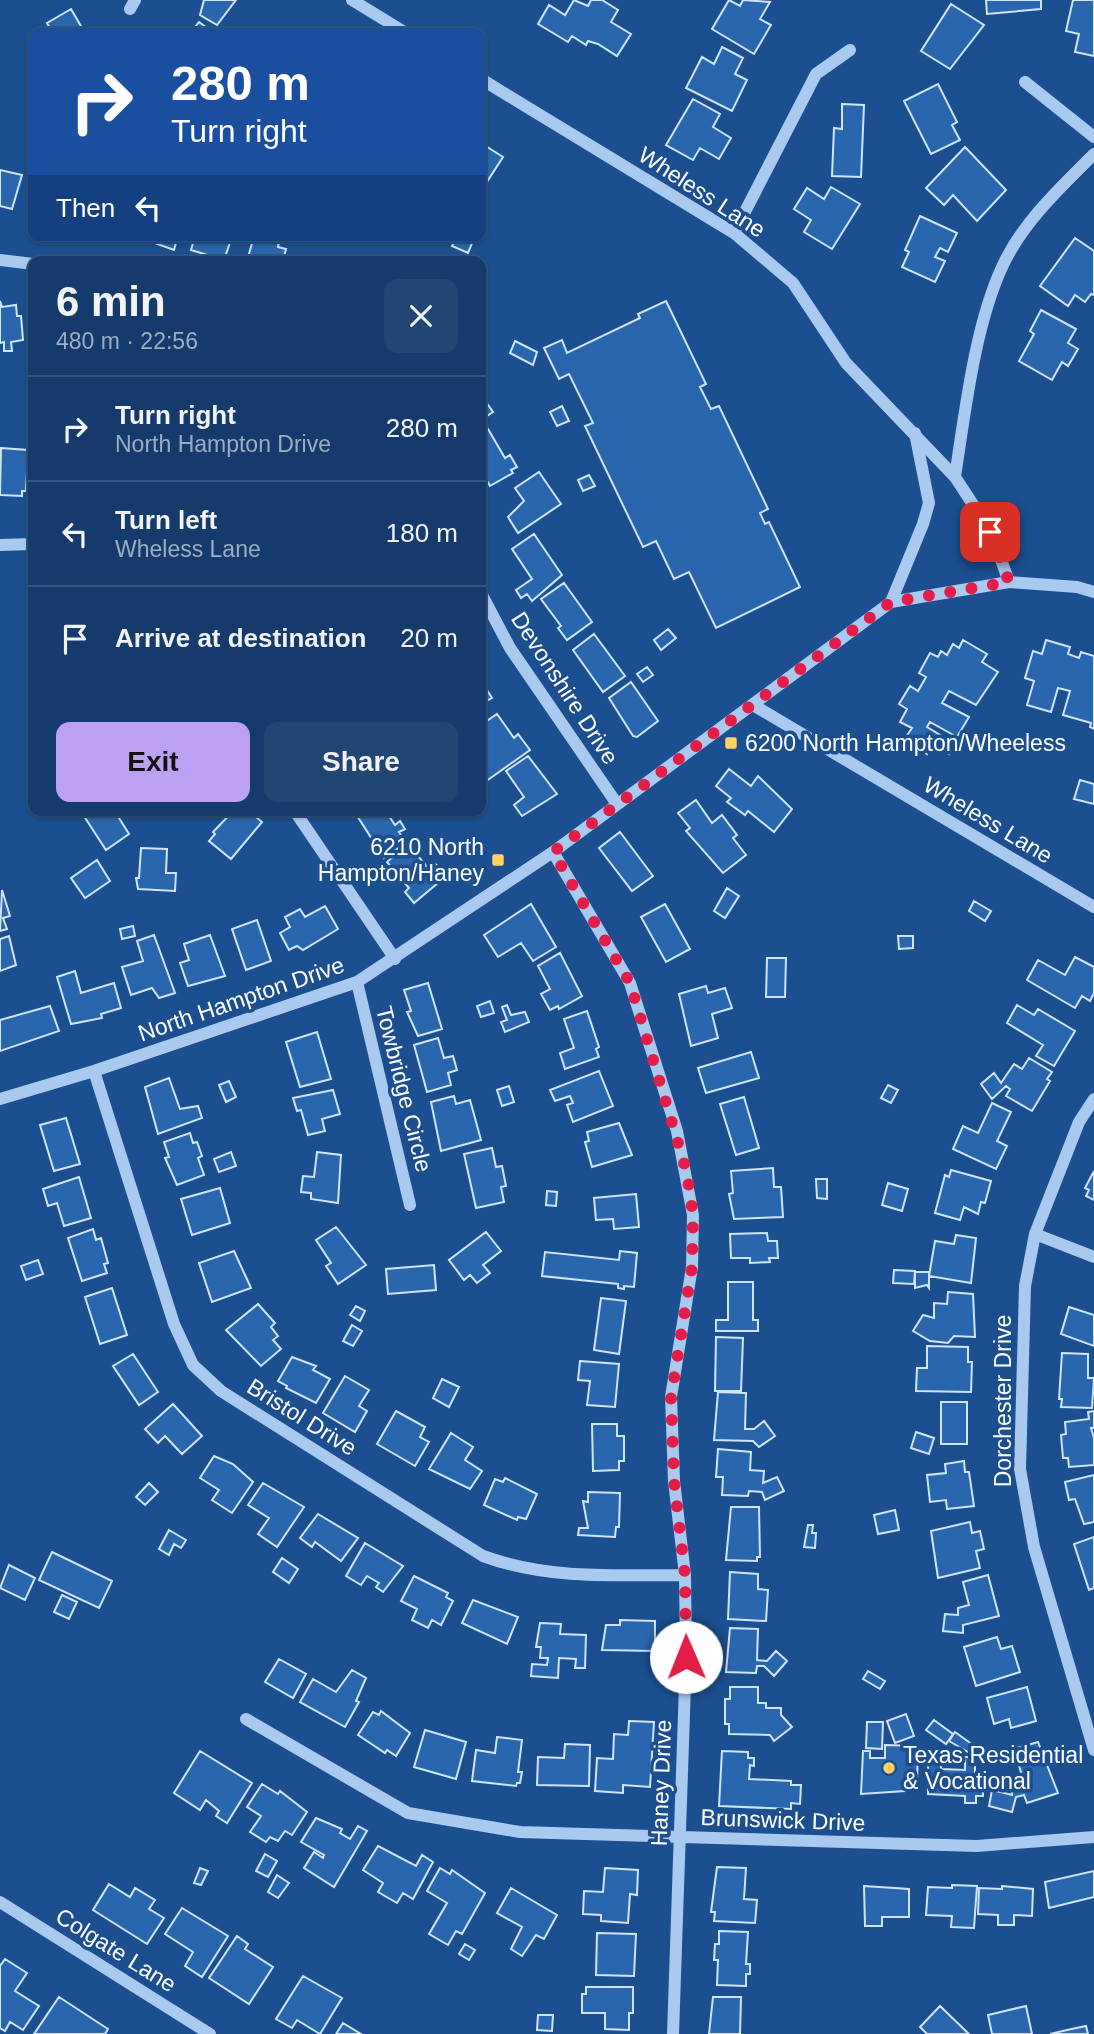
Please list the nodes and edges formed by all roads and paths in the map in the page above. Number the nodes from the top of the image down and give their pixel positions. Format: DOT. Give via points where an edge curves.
graph roads {
  1 [pos="352,0"];
  2 [pos="398,28"];
  3 [pos="850,50"];
  4 [pos="486,82"];
  5 [pos="1025,82"];
  6 [pos="1094,137"];
  7 [pos="1094,154"];
  8 [pos="734,233"];
  9 [pos="0,260"];
  10 [pos="28,263"];
  11 [pos="915,433"];
  12 [pos="955,477"];
  13 [pos="28,544"];
  14 [pos="0,545"];
  15 [pos="1009,582"];
  16 [pos="1094,592"];
  17 [pos="486,602"];
  18 [pos="891,602"];
  19 [pos="752,705"];
  20 [pos="617,804"];
  21 [pos="298,816"];
  22 [pos="553,852"];
  23 [pos="1094,907"];
  24 [pos="395,959"];
  25 [pos="357,982"];
  26 [pos="94,1071"];
  27 [pos="0,1099"];
  28 [pos="1094,1099"];
  29 [pos="410,1205"];
  30 [pos="1035,1234"];
  31 [pos="1094,1257"];
  32 [pos="685,1575"];
  33 [pos="246,1718"];
  34 [pos="1094,1750"];
  35 [pos="1094,1836"];
  36 [pos="680,1838"];
  37 [pos="0,1902"];
  38 [pos="210,2034"];
  39 [pos="673,2034"];
  1 -- 2 [label="street"];
  3 -- 8 [label="street" via="816,74"];
  4 -- 8 [label="street, Wheless Lane"];
  5 -- 6 [label="street"];
  7 -- 12 [label="street" via="1051,196 1003,264 982,323"];
  8 -- 11 [label="street, Wheless Lane" via="793,283 846,363"];
  9 -- 10 [label="street"];
  11 -- 12 [label="street, Wheless Lane"];
  11 -- 18 [label="street" via="929,503"];
  12 -- 15 [label="street, Wheless Lane" via="990,532"];
  13 -- 14 [label="street"];
  15 -- 16 [label="street, North Hampton Drive"];
  15 -- 18 [label="street, North Hampton Drive"];
  17 -- 20 [label="street, Devonshire Drive" via="510,648"];
  18 -- 19 [label="street, North Hampton Drive"];
  19 -- 20 [label="street, North Hampton Drive"];
  19 -- 23 [label="street, Wheless Lane"];
  20 -- 22 [label="street, North Hampton Drive"];
  21 -- 24 [label="street"];
  22 -- 24 [label="street, North Hampton Drive"];
  22 -- 32 [label="street, Haney Drive" via="630,983 687,1173 693,1215 692,1267 671,1397 674,1481"];
  24 -- 25 [label="street, North Hampton Drive"];
  25 -- 26 [label="street, North Hampton Drive"];
  25 -- 29 [label="street, Towbridge Circle"];
  26 -- 27 [label="street, North Hampton Drive"];
  26 -- 32 [label="street, Bristol Drive" via="174,1324 193,1365 221,1391 483,1556 514,1567 572,1576"];
  28 -- 30 [label="street, Dorchester Drive" via="1079,1122"];
  30 -- 31 [label="street"];
  30 -- 34 [label="street, Dorchester Drive" via="1025,1286 1020,1469 1034,1547"];
  32 -- 36 [label="street, Haney Drive"];
  33 -- 36 [label="street, Brunswick Drive" via="408,1813 520,1832"];
  35 -- 36 [label="street, Brunswick Drive" via="977,1846"];
  36 -- 39 [label="street, Haney Drive"];
  37 -- 38 [label="street, Colgate Lane"];
}
